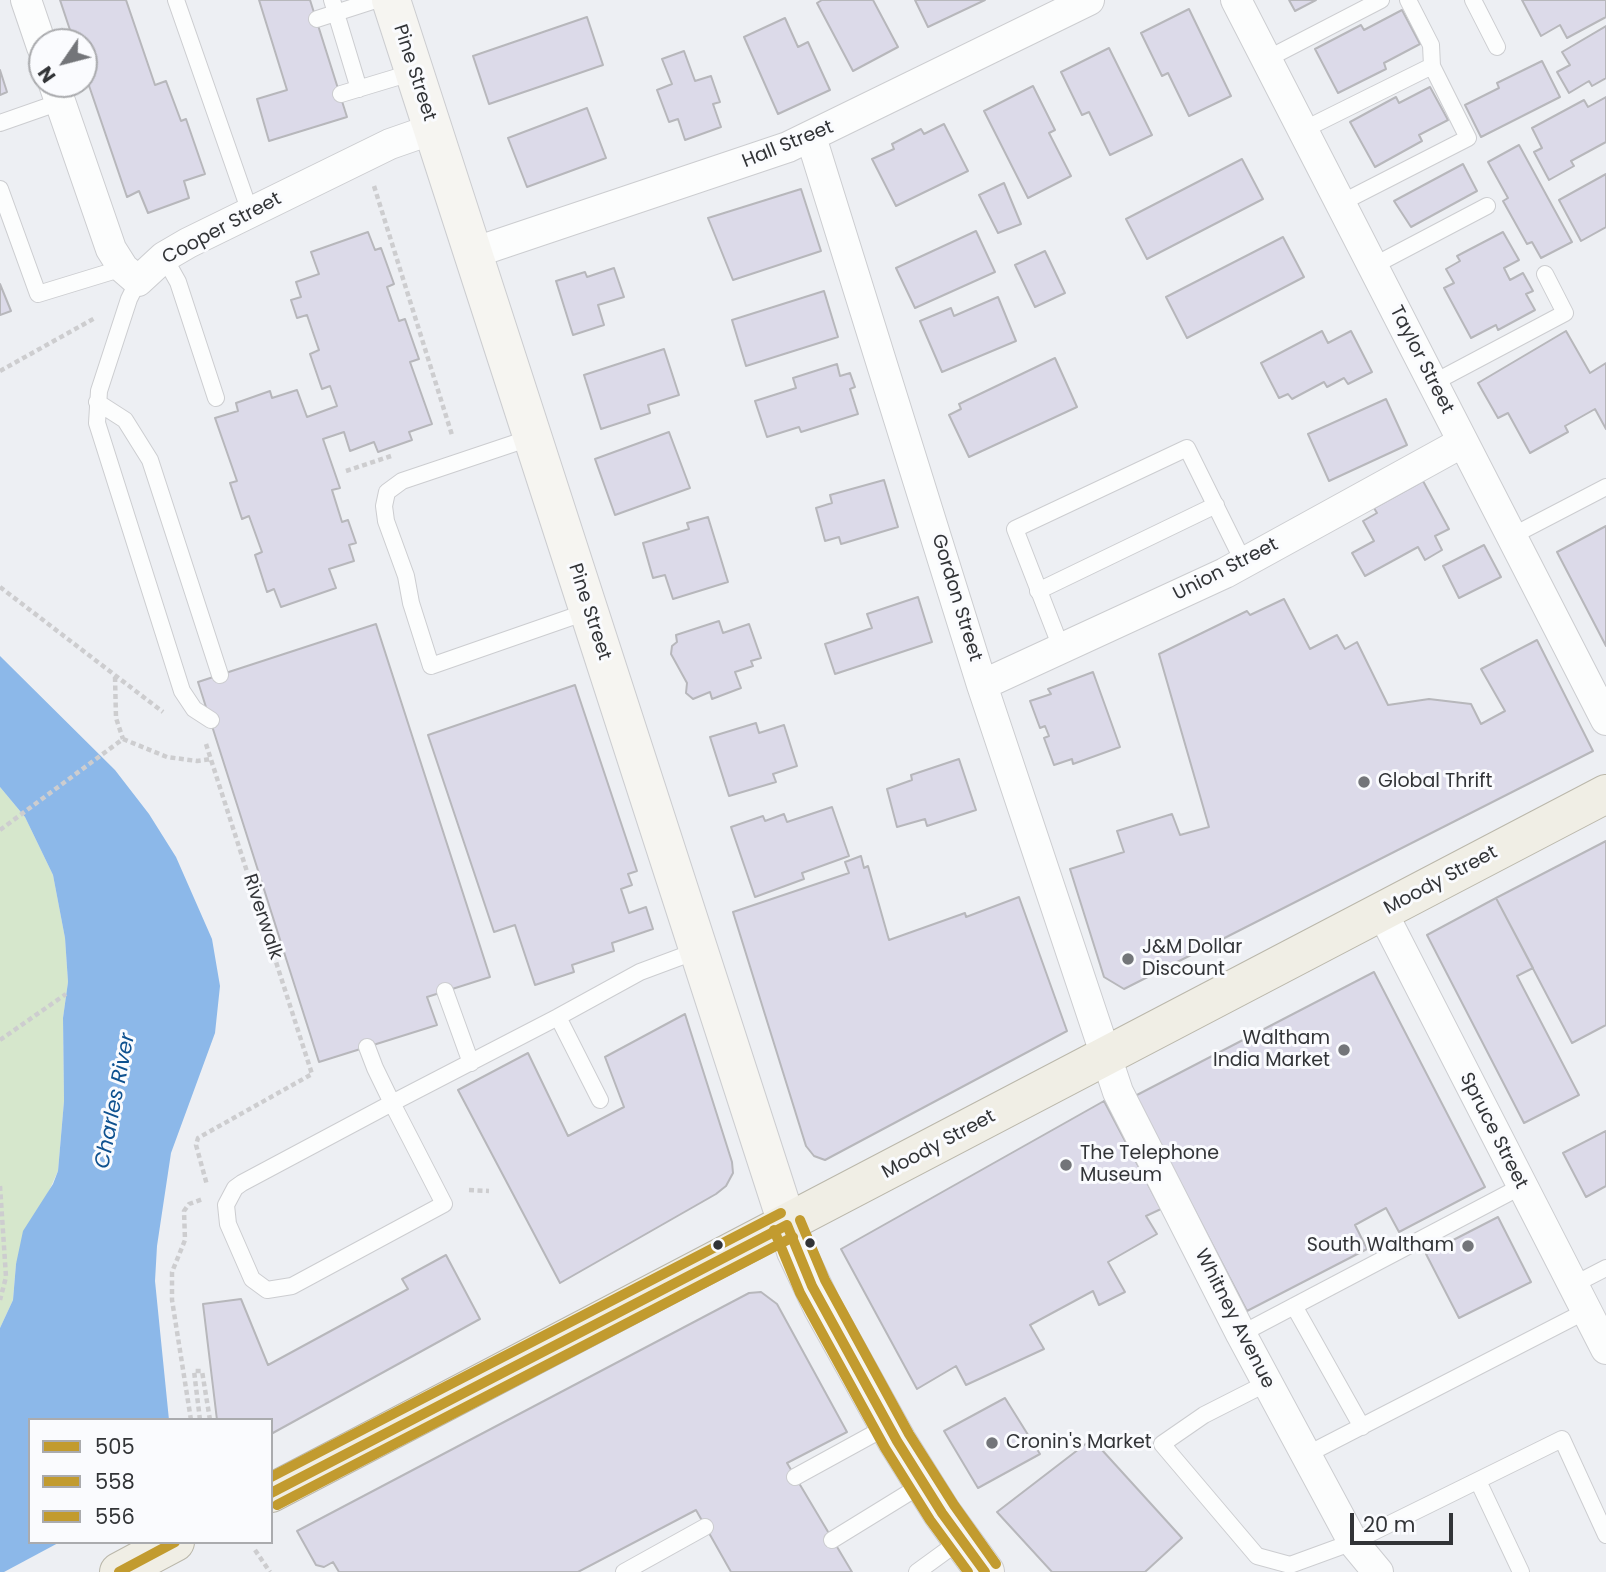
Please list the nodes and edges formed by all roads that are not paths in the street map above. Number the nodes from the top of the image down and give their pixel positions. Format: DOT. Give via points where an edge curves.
graph roads {
  1 [pos="26,0"];
  2 [pos="176,0"];
  3 [pos="376,0"];
  4 [pos="391,0"];
  5 [pos="1089,0"];
  6 [pos="1237,0"];
  7 [pos="1381,0"];
  8 [pos="1408,0"];
  9 [pos="1473,0"];
  10 [pos="334,6"];
  11 [pos="317,19"];
  12 [pos="36,28"];
  13 [pos="1497,47"];
  14 [pos="1267,59"];
  15 [pos="1432,66"];
  16 [pos="414,72"];
  17 [pos="359,89"];
  18 [pos="341,94"];
  19 [pos="48,98"];
  20 [pos="59,98"];
  21 [pos="0,123"];
  22 [pos="433,129"];
  23 [pos="1303,130"];
  24 [pos="811,137"];
  25 [pos="0,189"];
  26 [pos="1341,203"];
  27 [pos="1487,206"];
  28 [pos="250,212"];
  29 [pos="473,253"];
  30 [pos="164,257"];
  31 [pos="1373,266"];
  32 [pos="131,274"];
  33 [pos="1545,274"];
  34 [pos="1433,383"];
  35 [pos="216,398"];
  36 [pos="97,402"];
  37 [pos="533,437"];
  38 [pos="1463,442"];
  39 [pos="1606,487"];
  40 [pos="1216,505"];
  41 [pos="1512,537"];
  42 [pos="1244,563"];
  43 [pos="1038,591"];
  44 [pos="589,611"];
  45 [pos="1062,650"];
  46 [pos="220,675"];
  47 [pos="982,685"];
  48 [pos="211,720"];
  49 [pos="1606,720"];
  50 [pos="1606,794"];
  51 [pos="1382,912"];
  52 [pos="699,950"];
  53 [pos="446,991"];
  54 [pos="558,1017"];
  55 [pos="367,1047"];
  56 [pos="1106,1057"];
  57 [pos="471,1063"];
  58 [pos="600,1100"];
  59 [pos="392,1103"];
  60 [pos="1522,1186"];
  61 [pos="786,1225"];
  62 [pos="1606,1268"];
  63 [pos="1580,1298"];
  64 [pos="1294,1306"];
  65 [pos="1241,1334"];
  66 [pos="1606,1349"];
  67 [pos="1267,1383"];
  68 [pos="888,1426"];
  69 [pos="1362,1427"];
  70 [pos="1306,1455"];
  71 [pos="795,1477"];
  72 [pos="1478,1481"];
  73 [pos="923,1484"];
  74 [pos="273,1492"];
  75 [pos="705,1527"];
  76 [pos="1606,1535"];
  77 [pos="832,1540"];
  78 [pos="961,1540"];
  79 [pos="1353,1542"];
  80 [pos="172,1544"];
  81 [pos="119,1572"];
  82 [pos="624,1572"];
  83 [pos="917,1572"];
  84 [pos="985,1572"];
  85 [pos="1378,1572"];
  86 [pos="1521,1572"];
  1 -- 12 [label="street"];
  2 -- 28 [label="lane"];
  3 -- 10 [label="lane"];
  4 -- 16 [label="street, Pine Street"];
  5 -- 24 [label="street, Hall Street"];
  6 -- 14 [label="street, Taylor Street"];
  7 -- 14 [label="lane"];
  8 -- 15 [label="lane" via="1431,45"];
  9 -- 13 [label="lane"];
  10 -- 11 [label="lane"];
  10 -- 17 [label="lane"];
  14 -- 23 [label="street, Taylor Street"];
  15 -- 23 [label="lane"];
  15 -- 26 [label="lane" via="1468,138"];
  16 -- 17 [label="lane"];
  16 -- 22 [label="street, Pine Street"];
  17 -- 18 [label="lane"];
  19 -- 21 [label="lane"];
  20 -- 32 [label="street" via="107,238"];
  22 -- 28 [label="street, Cooper Street" via="390,144"];
  22 -- 29 [label="street, Pine Street"];
  23 -- 26 [label="street, Taylor Street"];
  24 -- 29 [label="street, Hall Street"];
  24 -- 47 [label="street, Gordon Street"];
  25 -- 32 [label="lane" via="38,294"];
  26 -- 31 [label="street, Taylor Street"];
  27 -- 31 [label="lane"];
  28 -- 30 [label="street, Cooper Street"];
  29 -- 37 [label="street, Pine Street"];
  30 -- 32 [label="street, Cooper Street"];
  30 -- 35 [label="lane" via="178,282"];
  31 -- 34 [label="street, Taylor Street"];
  32 -- 36 [label="lane" via="129,299"];
  33 -- 34 [label="lane" via="1565,313"];
  34 -- 38 [label="street, Taylor Street"];
  36 -- 46 [label="lane" via="125,420 145,448"];
  36 -- 48 [label="lane" via="100,435 182,691 194,709"];
  37 -- 44 [label="street, Pine Street"];
  37 -- 44 [label="lane" via="402,481 387,492 386,521 431,666"];
  38 -- 41 [label="street, Taylor Street"];
  38 -- 42 [label="street, Union Street"];
  39 -- 41 [label="lane"];
  40 -- 42 [label="lane"];
  40 -- 43 [label="lane"];
  40 -- 43 [label="lane" via="1187,448 1015,529"];
  41 -- 49 [label="street, Taylor Street"];
  42 -- 45 [label="street, Union Street"];
  43 -- 45 [label="lane"];
  44 -- 52 [label="street, Pine Street"];
  45 -- 47 [label="street, Union Street"];
  47 -- 56 [label="street, Gordon Street"];
  50 -- 51 [label="main road, Moody Street"];
  51 -- 56 [label="main road, Moody Street"];
  51 -- 60 [label="street, Spruce Street"];
  52 -- 54 [label="lane" via="640,972"];
  52 -- 61 [label="street, Pine Street"];
  53 -- 57 [label="lane"];
  54 -- 57 [label="lane"];
  54 -- 58 [label="lane"];
  55 -- 59 [label="lane"];
  56 -- 61 [label="main road, Moody Street"];
  56 -- 65 [label="street, Whitney Avenue" via="1118,1093"];
  57 -- 59 [label="lane"];
  59 -- 59 [label="lane" via="242,1183 229,1196 228,1224 246,1269 260,1286 284,1290 444,1204"];
  60 -- 63 [label="street, Spruce Street"];
  60 -- 64 [label="lane"];
  61 -- 68 [label="street, Pine Street" via="811,1286"];
  61 -- 74 [label="main road, Moody Street"];
  62 -- 63 [label="lane"];
  63 -- 66 [label="street, Spruce Street"];
  63 -- 69 [label="lane"];
  64 -- 65 [label="lane"];
  64 -- 69 [label="lane"];
  65 -- 67 [label="street, Whitney Avenue"];
  67 -- 70 [label="street, Whitney Avenue"];
  67 -- 79 [label="lane" via="1204,1415 1162,1444 1257,1556 1290,1566"];
  68 -- 71 [label="lane"];
  68 -- 73 [label="street, Pine Street"];
  69 -- 70 [label="lane"];
  70 -- 79 [label="street, Whitney Avenue"];
  72 -- 76 [label="lane" via="1562,1439"];
  72 -- 79 [label="lane"];
  72 -- 86 [label="lane"];
  73 -- 77 [label="lane"];
  73 -- 78 [label="street, Pine Street"];
  75 -- 82 [label="lane"];
  78 -- 83 [label="lane"];
  78 -- 84 [label="street, Pine Street"];
  79 -- 85 [label="street, Whitney Avenue"];
  80 -- 81 [label="main road"];
}
